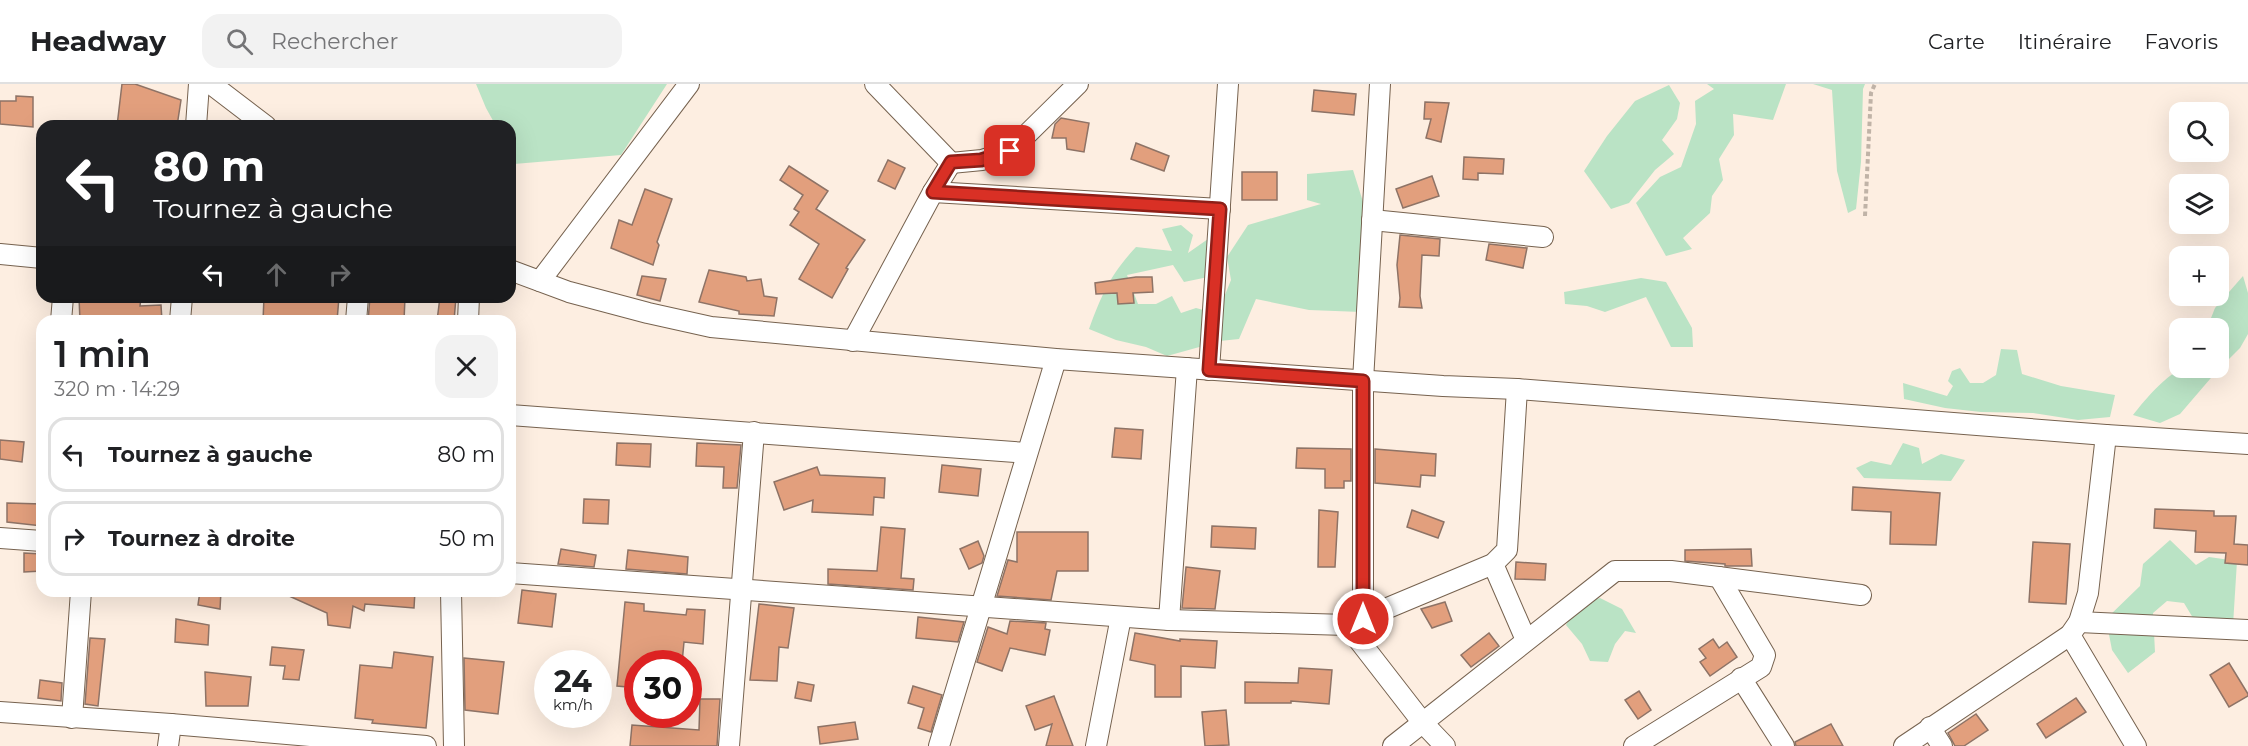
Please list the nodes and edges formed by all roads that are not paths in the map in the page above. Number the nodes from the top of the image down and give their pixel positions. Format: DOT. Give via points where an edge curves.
graph roads {
  1 [pos="200,84"];
  2 [pos="212,84"];
  3 [pos="689,84"];
  4 [pos="875,84"];
  5 [pos="1228,84"];
  6 [pos="1380,84"];
  7 [pos="1069,87"];
  8 [pos="197,120"];
  9 [pos="258,120"];
  10 [pos="951,162"];
  11 [pos="933,192"];
  12 [pos="1220,209"];
  13 [pos="1372,220"];
  14 [pos="1543,237"];
  15 [pos="0,254"];
  16 [pos="36,257"];
  17 [pos="516,272"];
  18 [pos="540,281"];
  19 [pos="853,341"];
  20 [pos="1056,359"];
  21 [pos="1187,368"];
  22 [pos="1209,370"];
  23 [pos="1363,381"];
  24 [pos="1516,389"];
  25 [pos="516,415"];
  26 [pos="754,432"];
  27 [pos="2106,435"];
  28 [pos="2248,444"];
  29 [pos="1027,453"];
  30 [pos="0,538"];
  31 [pos="36,541"];
  32 [pos="1493,564"];
  33 [pos="516,573"];
  34 [pos="1719,577"];
  35 [pos="741,590"];
  36 [pos="1861,595"];
  37 [pos="81,597"];
  38 [pos="451,597"];
  39 [pos="981,607"];
  40 [pos="1121,617"];
  41 [pos="1169,620"];
  42 [pos="1355,622"];
  43 [pos="2075,628"];
  44 [pos="2248,630"];
  45 [pos="1526,640"];
  46 [pos="1741,678"];
  47 [pos="0,712"];
  48 [pos="72,717"];
  49 [pos="1424,723"];
  50 [pos="171,724"];
  51 [pos="1930,727"];
  52 [pos="168,746"];
  53 [pos="426,746"];
  54 [pos="453,746"];
  55 [pos="729,746"];
  56 [pos="939,746"];
  57 [pos="1096,746"];
  58 [pos="1393,746"];
  59 [pos="1445,746"];
  60 [pos="1634,746"];
  61 [pos="1784,746"];
  62 [pos="1904,746"];
  63 [pos="1942,746"];
  64 [pos="2136,746"];
  1 -- 8 [label="street"];
  2 -- 9 [label="street"];
  3 -- 18 [label="street"];
  4 -- 10 [label="street"];
  5 -- 12 [label="street"];
  6 -- 13 [label="street"];
  7 -- 10 [label="street" via="1010,151 981,160"];
  10 -- 11 [label="street"];
  11 -- 12 [label="street"];
  11 -- 19 [label="street"];
  12 -- 22 [label="street"];
  13 -- 14 [label="street"];
  13 -- 23 [label="street"];
  15 -- 16 [label="street"];
  17 -- 18 [label="street"];
  18 -- 19 [label="street" via="569,292 711,327"];
  19 -- 20 [label="street"];
  20 -- 21 [label="street"];
  20 -- 29 [label="street"];
  21 -- 22 [label="street"];
  21 -- 41 [label="street"];
  22 -- 23 [label="street"];
  23 -- 24 [label="street"];
  23 -- 42 [label="street"];
  24 -- 27 [label="street"];
  24 -- 32 [label="street" via="1507,550"];
  25 -- 26 [label="street"];
  26 -- 29 [label="street"];
  26 -- 35 [label="street"];
  27 -- 28 [label="street"];
  27 -- 43 [label="street" via="2088,593"];
  29 -- 39 [label="street"];
  30 -- 31 [label="street"];
  32 -- 42 [label="street"];
  32 -- 45 [label="street"];
  33 -- 35 [label="street"];
  34 -- 36 [label="street"];
  34 -- 45 [label="street" via="1671,571 1616,571"];
  34 -- 46 [label="street" via="1766,656 1761,667"];
  35 -- 39 [label="street"];
  35 -- 55 [label="street"];
  37 -- 48 [label="street"];
  38 -- 54 [label="street"];
  39 -- 40 [label="street"];
  39 -- 56 [label="street"];
  40 -- 41 [label="street"];
  40 -- 57 [label="street"];
  41 -- 42 [label="street"];
  42 -- 49 [label="street"];
  43 -- 44 [label="street"];
  43 -- 51 [label="street"];
  43 -- 64 [label="street"];
  45 -- 49 [label="street"];
  46 -- 60 [label="street"];
  46 -- 61 [label="street"];
  47 -- 48 [label="street"];
  48 -- 50 [label="street"];
  49 -- 58 [label="street"];
  49 -- 59 [label="street"];
  50 -- 52 [label="street"];
  50 -- 53 [label="street"];
  51 -- 62 [label="street"];
  51 -- 63 [label="street"];
}
